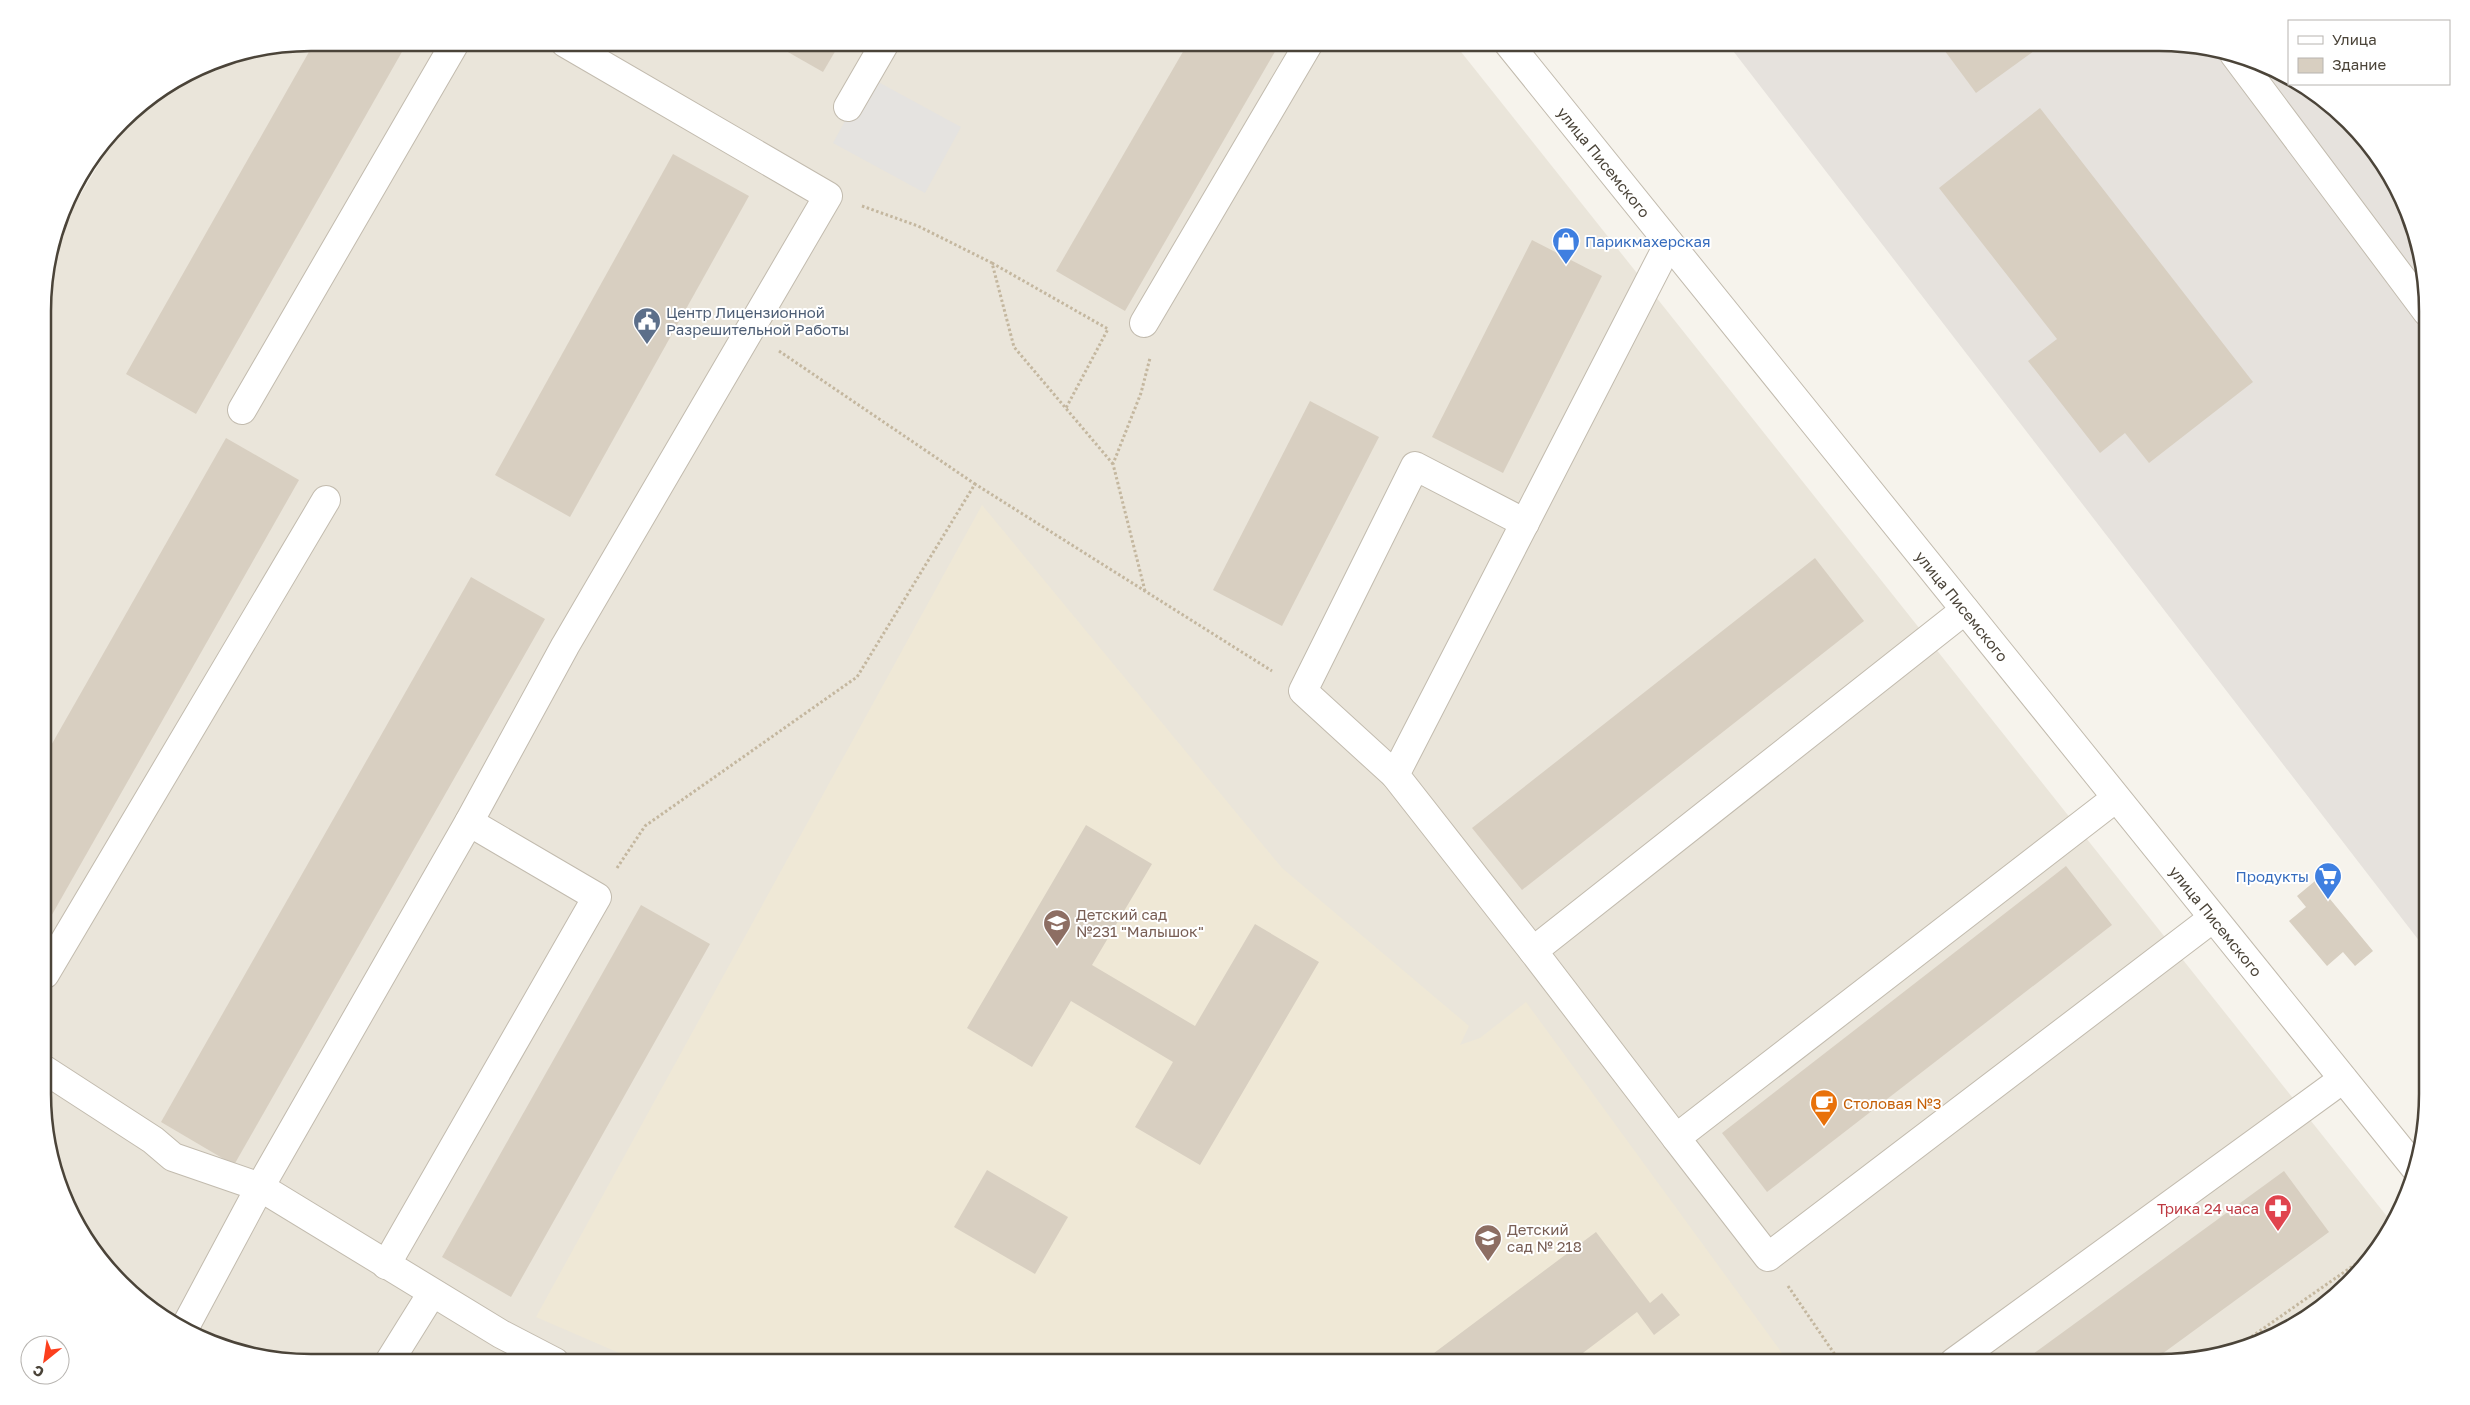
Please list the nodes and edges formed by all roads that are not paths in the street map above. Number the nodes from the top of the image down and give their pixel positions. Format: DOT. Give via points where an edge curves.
graph roads {
  1 [pos="450,51"];
  2 [pos="580,51"];
  3 [pos="880,51"];
  4 [pos="1304,51"];
  5 [pos="1515,51"];
  6 [pos="2242,65"];
  7 [pos="848,107"];
  8 [pos="1669,243"];
  9 [pos="2418,300"];
  10 [pos="1144,323"];
  11 [pos="242,410"];
  12 [pos="326,500"];
  13 [pos="1525,523"];
  14 [pos="1965,610"];
  15 [pos="1395,775"];
  16 [pos="2116,798"];
  17 [pos="469,822"];
  18 [pos="2213,918"];
  19 [pos="1533,951"];
  20 [pos="51,964"];
  21 [pos="51,1074"];
  22 [pos="2343,1079"];
  23 [pos="1676,1138"];
  24 [pos="2410,1161"];
  25 [pos="260,1187"];
  26 [pos="386,1266"];
  27 [pos="432,1293"];
  28 [pos="188,1322"];
  29 [pos="394,1354"];
  30 [pos="540,1354"];
  31 [pos="1965,1354"];
  1 -- 11 [label="street"];
  2 -- 17 [label="street" via="828,196 566,646"];
  3 -- 7 [label="street"];
  4 -- 10 [label="street"];
  5 -- 8 [label="street, улица Писемского"];
  6 -- 9 [label="street"];
  8 -- 13 [label="street"];
  8 -- 14 [label="street, улица Писемского"];
  12 -- 20 [label="street"];
  13 -- 15 [label="street"];
  13 -- 15 [label="street" via="1415,466 1303,691"];
  14 -- 16 [label="street, улица Писемского"];
  14 -- 19 [label="street"];
  15 -- 19 [label="street"];
  16 -- 18 [label="street, улица Писемского"];
  16 -- 23 [label="street"];
  17 -- 25 [label="street"];
  17 -- 26 [label="street" via="597,897"];
  18 -- 22 [label="street, улица Писемского"];
  18 -- 23 [label="street" via="1768,1257"];
  19 -- 23 [label="street"];
  21 -- 25 [label="street" via="153,1140 173,1157"];
  22 -- 24 [label="street, улица Писемского"];
  22 -- 31 [label="street"];
  25 -- 26 [label="street"];
  25 -- 28 [label="street"];
  26 -- 27 [label="street"];
  27 -- 29 [label="street"];
  27 -- 30 [label="street"];
}
